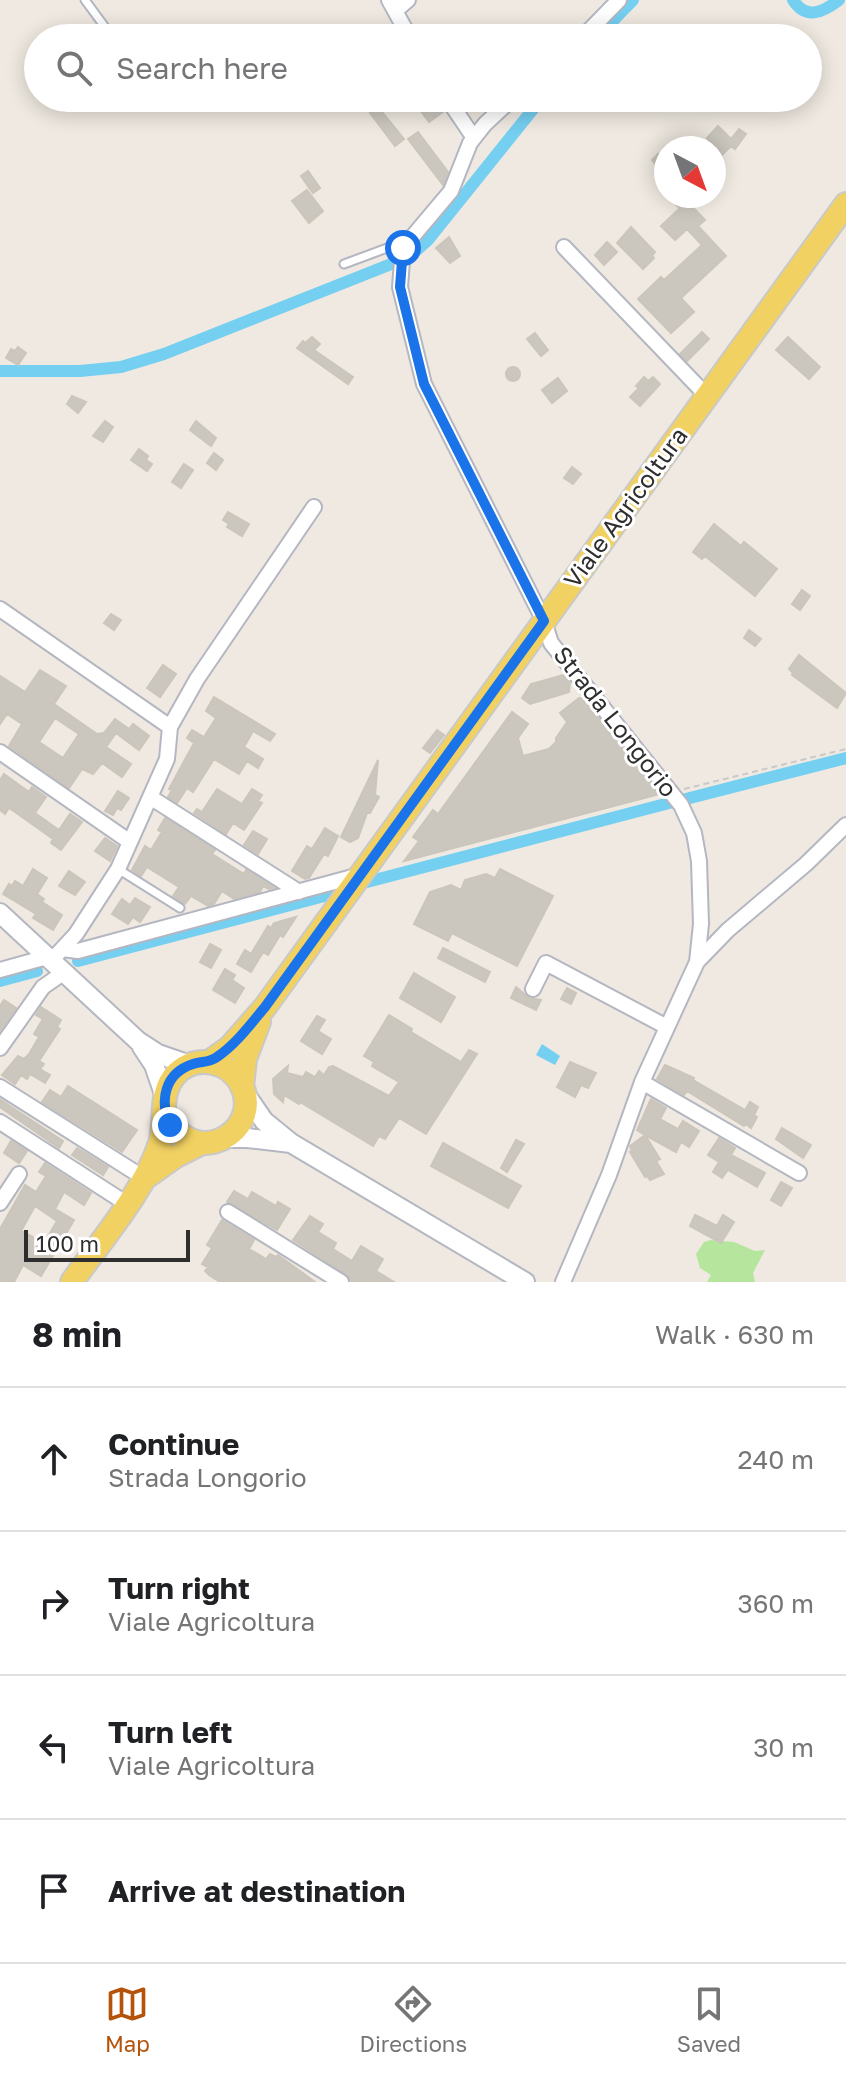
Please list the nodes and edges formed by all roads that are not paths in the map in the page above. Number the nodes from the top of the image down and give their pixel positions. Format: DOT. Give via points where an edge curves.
graph roads {
  1 [pos="85,0"];
  2 [pos="408,0"];
  3 [pos="619,0"];
  4 [pos="392,6"];
  5 [pos="103,24"];
  6 [pos="402,24"];
  7 [pos="596,24"];
  8 [pos="456,112"];
  9 [pos="498,112"];
  10 [pos="474,138"];
  11 [pos="846,204"];
  12 [pos="408,240"];
  13 [pos="564,247"];
  14 [pos="344,264"];
  15 [pos="707,396"];
  16 [pos="314,507"];
  17 [pos="0,609"];
  18 [pos="544,621"];
  19 [pos="170,727"];
  20 [pos="0,752"];
  21 [pos="150,797"];
  22 [pos="846,825"];
  23 [pos="130,842"];
  24 [pos="118,869"];
  25 [pos="359,877"];
  26 [pos="299,892"];
  27 [pos="180,908"];
  28 [pos="0,913"];
  29 [pos="56,960"];
  30 [pos="697,962"];
  31 [pos="0,970"];
  32 [pos="533,989"];
  33 [pos="265,1007"];
  34 [pos="667,1027"];
  35 [pos="138,1041"];
  36 [pos="0,1048"];
  37 [pos="199,1063"];
  38 [pos="642,1082"];
  39 [pos="0,1087"];
  40 [pos="243,1090"];
  41 [pos="165,1104"];
  42 [pos="0,1122"];
  43 [pos="225,1138"];
  44 [pos="202,1143"];
  45 [pos="291,1143"];
  46 [pos="799,1173"];
  47 [pos="19,1174"];
  48 [pos="144,1178"];
  49 [pos="0,1203"];
  50 [pos="127,1204"];
  51 [pos="228,1212"];
  52 [pos="336,1281"];
  53 [pos="72,1282"];
  54 [pos="525,1282"];
  55 [pos="563,1282"];
  1 -- 5 [label="lane"];
  2 -- 4 [label="street"];
  3 -- 7 [label="street"];
  4 -- 6 [label="street"];
  8 -- 10 [label="street"];
  9 -- 10 [label="street, Strada Longorio"];
  10 -- 12 [label="street, Strada Longorio" via="451,191"];
  11 -- 15 [label="main road, Viale Agricoltura"];
  12 -- 14 [label="lane"];
  12 -- 18 [label="street, Strada Longorio" via="400,287 424,384"];
  13 -- 15 [label="street"];
  15 -- 18 [label="main road, Viale Agricoltura"];
  16 -- 19 [label="street"];
  17 -- 19 [label="street"];
  18 -- 25 [label="main road, Viale Agricoltura"];
  18 -- 30 [label="street, Strada Longorio" via="551,643 681,805 694,833 701,924"];
  19 -- 21 [label="street" via="167,759"];
  20 -- 23 [label="street"];
  21 -- 23 [label="street"];
  21 -- 26 [label="street"];
  22 -- 30 [label="street"];
  23 -- 24 [label="street"];
  24 -- 27 [label="lane"];
  24 -- 29 [label="street"];
  25 -- 26 [label="street"];
  25 -- 33 [label="main road, Viale Agricoltura"];
  26 -- 29 [label="street"];
  28 -- 29 [label="main road"];
  29 -- 31 [label="street"];
  29 -- 35 [label="main road"];
  29 -- 36 [label="street"];
  30 -- 34 [label="street, Strada Longorio"];
  32 -- 34 [label="street" via="546,963"];
  33 -- 37 [label="main road, Viale Agricoltura" via="230,1047"];
  33 -- 40 [label="main road, Viale Agricoltura" via="245,1059"];
  34 -- 38 [label="street, Strada Longorio"];
  35 -- 37 [label="main road" via="158,1054"];
  35 -- 41 [label="main road" via="154,1065"];
  37 -- 40 [label="main road" via="229,1070"];
  37 -- 41 [label="main road, Viale Agricoltura" via="173,1076"];
  38 -- 46 [label="street"];
  38 -- 55 [label="street, Strada Longorio"];
  39 -- 48 [label="street"];
  40 -- 43 [label="main road, Viale Agricoltura" via="244,1114"];
  40 -- 45 [label="main road" via="264,1121"];
  41 -- 44 [label="main road" via="179,1134"];
  41 -- 48 [label="main road, Viale Agricoltura" via="159,1144"];
  42 -- 50 [label="street"];
  43 -- 44 [label="main road, Viale Agricoltura"];
  43 -- 45 [label="main road"];
  44 -- 48 [label="main road, Viale Agricoltura"];
  45 -- 54 [label="main road"];
  47 -- 49 [label="street"];
  48 -- 50 [label="main road, Viale Agricoltura"];
  50 -- 53 [label="main road, Viale Agricoltura"];
  51 -- 52 [label="street"];
}
